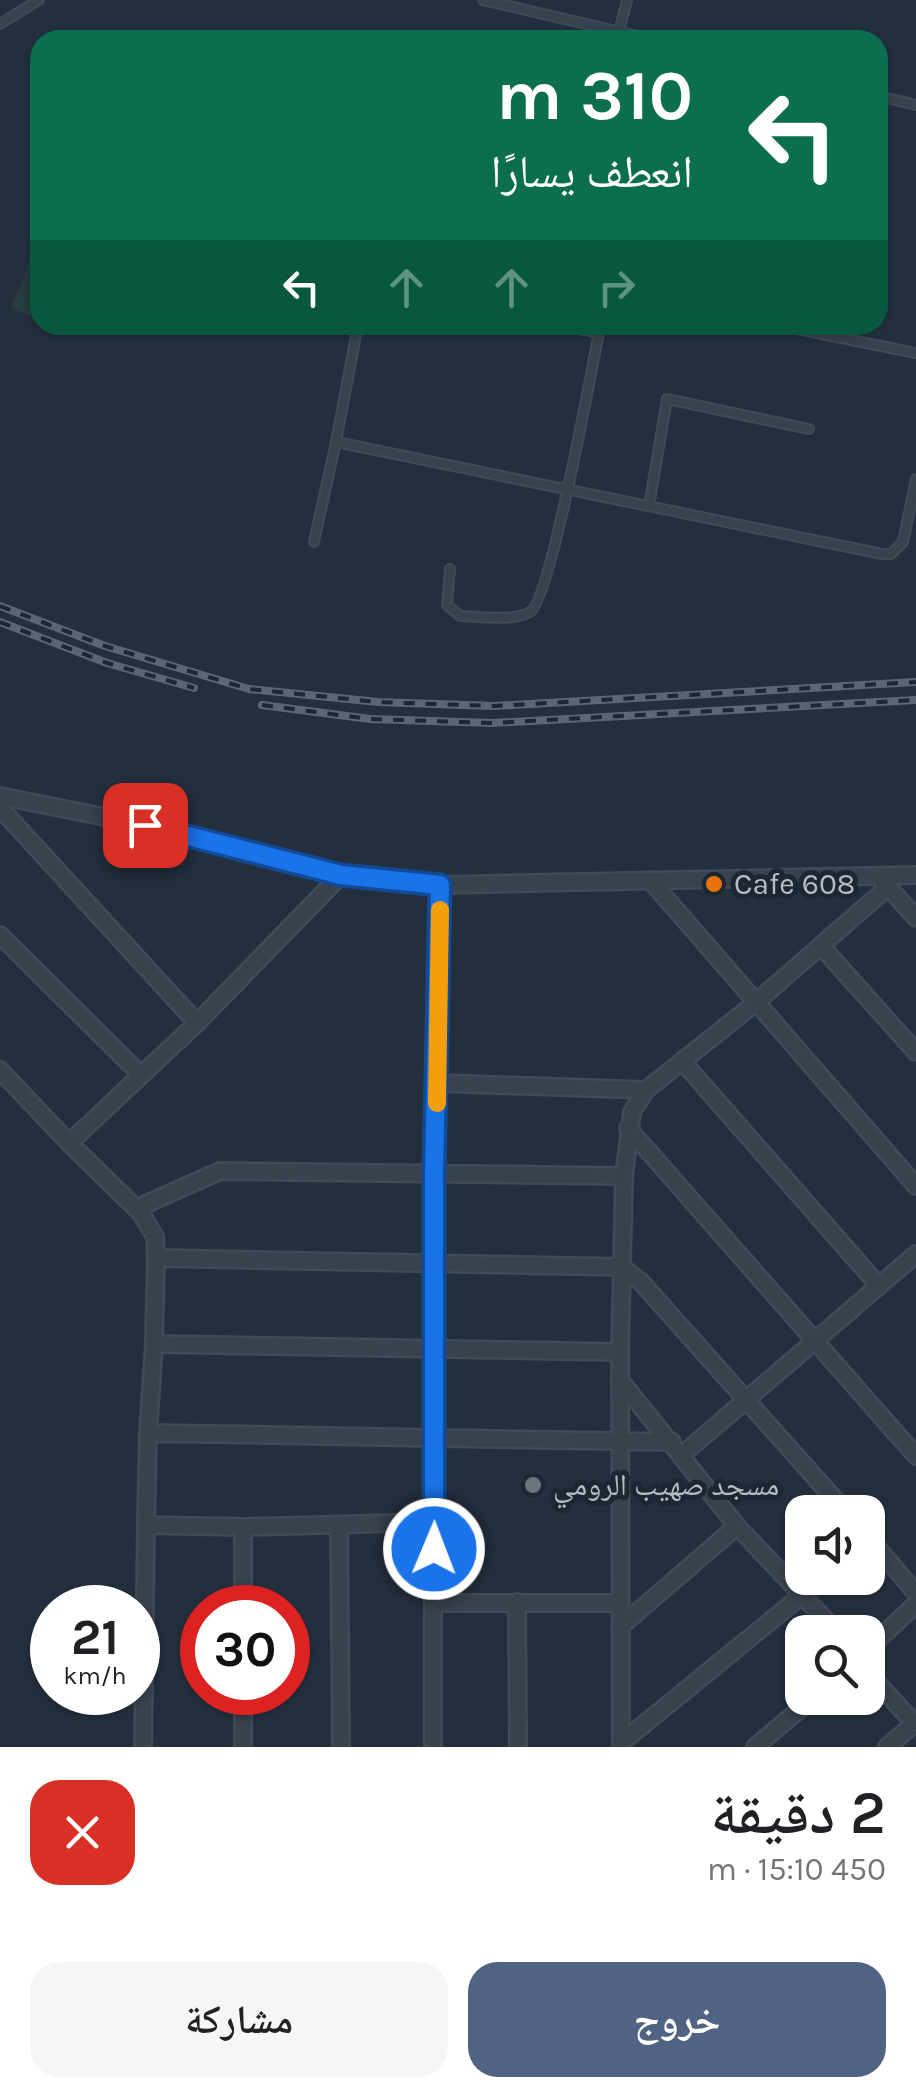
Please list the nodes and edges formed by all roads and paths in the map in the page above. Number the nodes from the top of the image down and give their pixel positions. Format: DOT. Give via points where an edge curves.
graph roads {
  1 [pos="39,0"];
  2 [pos="483,0"];
  3 [pos="627,0"];
  4 [pos="0,24"];
  5 [pos="606,28"];
  6 [pos="613,30"];
  7 [pos="620,30"];
  8 [pos="888,98"];
  9 [pos="916,105"];
  10 [pos="356,335"];
  11 [pos="599,335"];
  12 [pos="827,335"];
  13 [pos="916,353"];
  14 [pos="810,429"];
  15 [pos="336,442"];
  16 [pos="916,479"];
  17 [pos="568,489"];
  18 [pos="649,506"];
  19 [pos="314,542"];
  20 [pos="450,569"];
  21 [pos="0,796"];
  22 [pos="0,808"];
  23 [pos="916,874"];
  24 [pos="341,875"];
  25 [pos="650,880"];
  26 [pos="883,882"];
  27 [pos="440,885"];
  28 [pos="916,918"];
  29 [pos="0,935"];
  30 [pos="821,946"];
  31 [pos="754,1004"];
  32 [pos="197,1022"];
  33 [pos="916,1052"];
  34 [pos="682,1061"];
  35 [pos="0,1070"];
  36 [pos="141,1076"];
  37 [pos="438,1083"];
  38 [pos="646,1090"];
  39 [pos="628,1128"];
  40 [pos="70,1142"];
  41 [pos="434,1175"];
  42 [pos="624,1176"];
  43 [pos="916,1186"];
  44 [pos="141,1213"];
  45 [pos="916,1254"];
  46 [pos="156,1258"];
  47 [pos="436,1264"];
  48 [pos="622,1268"];
  49 [pos="879,1286"];
  50 [pos="814,1342"];
  51 [pos="154,1344"];
  52 [pos="436,1351"];
  53 [pos="620,1352"];
  54 [pos="620,1380"];
  55 [pos="746,1400"];
  56 [pos="148,1434"];
  57 [pos="436,1436"];
  58 [pos="621,1438"];
  59 [pos="678,1448"];
  60 [pos="916,1456"];
  61 [pos="831,1495"];
  62 [pos="434,1522"];
  63 [pos="339,1524"];
  64 [pos="146,1525"];
  65 [pos="737,1526"];
  66 [pos="243,1527"];
  67 [pos="885,1557"];
  68 [pos="243,1585"];
  69 [pos="916,1593"];
  70 [pos="801,1596"];
  71 [pos="433,1602"];
  72 [pos="516,1602"];
  73 [pos="620,1603"];
  74 [pos="916,1604"];
  75 [pos="820,1615"];
  76 [pos="620,1627"];
  77 [pos="885,1633"];
  78 [pos="885,1691"];
  79 [pos="243,1715"];
  80 [pos="793,1715"];
  81 [pos="916,1723"];
  82 [pos="621,1745"];
  83 [pos="143,1747"];
  84 [pos="243,1747"];
  85 [pos="341,1747"];
  86 [pos="433,1747"];
  87 [pos="518,1747"];
  88 [pos="755,1747"];
  89 [pos="887,1747"];
  1 -- 4 [label="lane"];
  2 -- 5 [label="lane"];
  3 -- 7 [label="lane"];
  5 -- 6 [label="lane"];
  8 -- 9 [label="lane"];
  10 -- 15 [label="lane"];
  11 -- 17 [label="lane"];
  12 -- 13 [label="lane"];
  14 -- 18 [label="lane" via="667,399"];
  15 -- 17 [label="lane"];
  15 -- 19 [label="lane"];
  16 -- 18 [label="lane" via="902,542 891,554"];
  17 -- 18 [label="lane"];
  17 -- 20 [label="lane" via="532,611 460,616 446,605"];
  21 -- 24 [label="street"];
  22 -- 32 [label="street"];
  23 -- 26 [label="street"];
  24 -- 27 [label="street"];
  24 -- 32 [label="street"];
  25 -- 26 [label="street"];
  25 -- 27 [label="street"];
  25 -- 31 [label="street"];
  26 -- 28 [label="street"];
  26 -- 30 [label="street"];
  27 -- 37 [label="street"];
  29 -- 36 [label="street"];
  30 -- 31 [label="street"];
  30 -- 33 [label="street"];
  31 -- 34 [label="street"];
  31 -- 43 [label="street"];
  32 -- 36 [label="street"];
  34 -- 38 [label="street"];
  34 -- 49 [label="street"];
  35 -- 40 [label="street"];
  36 -- 40 [label="street"];
  37 -- 38 [label="street"];
  37 -- 41 [label="street"];
  38 -- 39 [label="street"];
  39 -- 42 [label="street"];
  39 -- 50 [label="street"];
  40 -- 44 [label="street"];
  41 -- 42 [label="street"];
  41 -- 44 [label="street" via="220,1171 155,1197"];
  41 -- 47 [label="street"];
  42 -- 48 [label="street"];
  44 -- 46 [label="street" via="155,1238"];
  45 -- 49 [label="street"];
  46 -- 47 [label="street"];
  46 -- 51 [label="street"];
  47 -- 48 [label="street"];
  47 -- 52 [label="street"];
  48 -- 53 [label="street"];
  48 -- 55 [label="street"];
  49 -- 50 [label="street"];
  50 -- 55 [label="street"];
  50 -- 60 [label="street"];
  51 -- 52 [label="street"];
  51 -- 56 [label="street"];
  52 -- 53 [label="street"];
  52 -- 57 [label="street"];
  53 -- 54 [label="street"];
  54 -- 58 [label="street"];
  54 -- 59 [label="street"];
  55 -- 59 [label="street"];
  55 -- 61 [label="street"];
  56 -- 57 [label="street"];
  56 -- 64 [label="street"];
  57 -- 58 [label="street"];
  57 -- 62 [label="street"];
  58 -- 59 [label="street"];
  58 -- 73 [label="street"];
  59 -- 65 [label="street"];
  62 -- 63 [label="street"];
  62 -- 71 [label="street"];
  63 -- 66 [label="street"];
  63 -- 85 [label="street"];
  64 -- 66 [label="street"];
  64 -- 83 [label="street"];
  65 -- 70 [label="street"];
  65 -- 76 [label="street"];
  66 -- 68 [label="street"];
  67 -- 69 [label="street"];
  70 -- 75 [label="street"];
  70 -- 82 [label="street"];
  71 -- 72 [label="street"];
  71 -- 86 [label="street"];
  72 -- 73 [label="street"];
  72 -- 87 [label="street"];
  73 -- 76 [label="street"];
  74 -- 77 [label="street"];
  76 -- 82 [label="street"];
  78 -- 81 [label="street"];
  79 -- 84 [label="street"];
  80 -- 88 [label="street"];
  81 -- 89 [label="street"];
}
